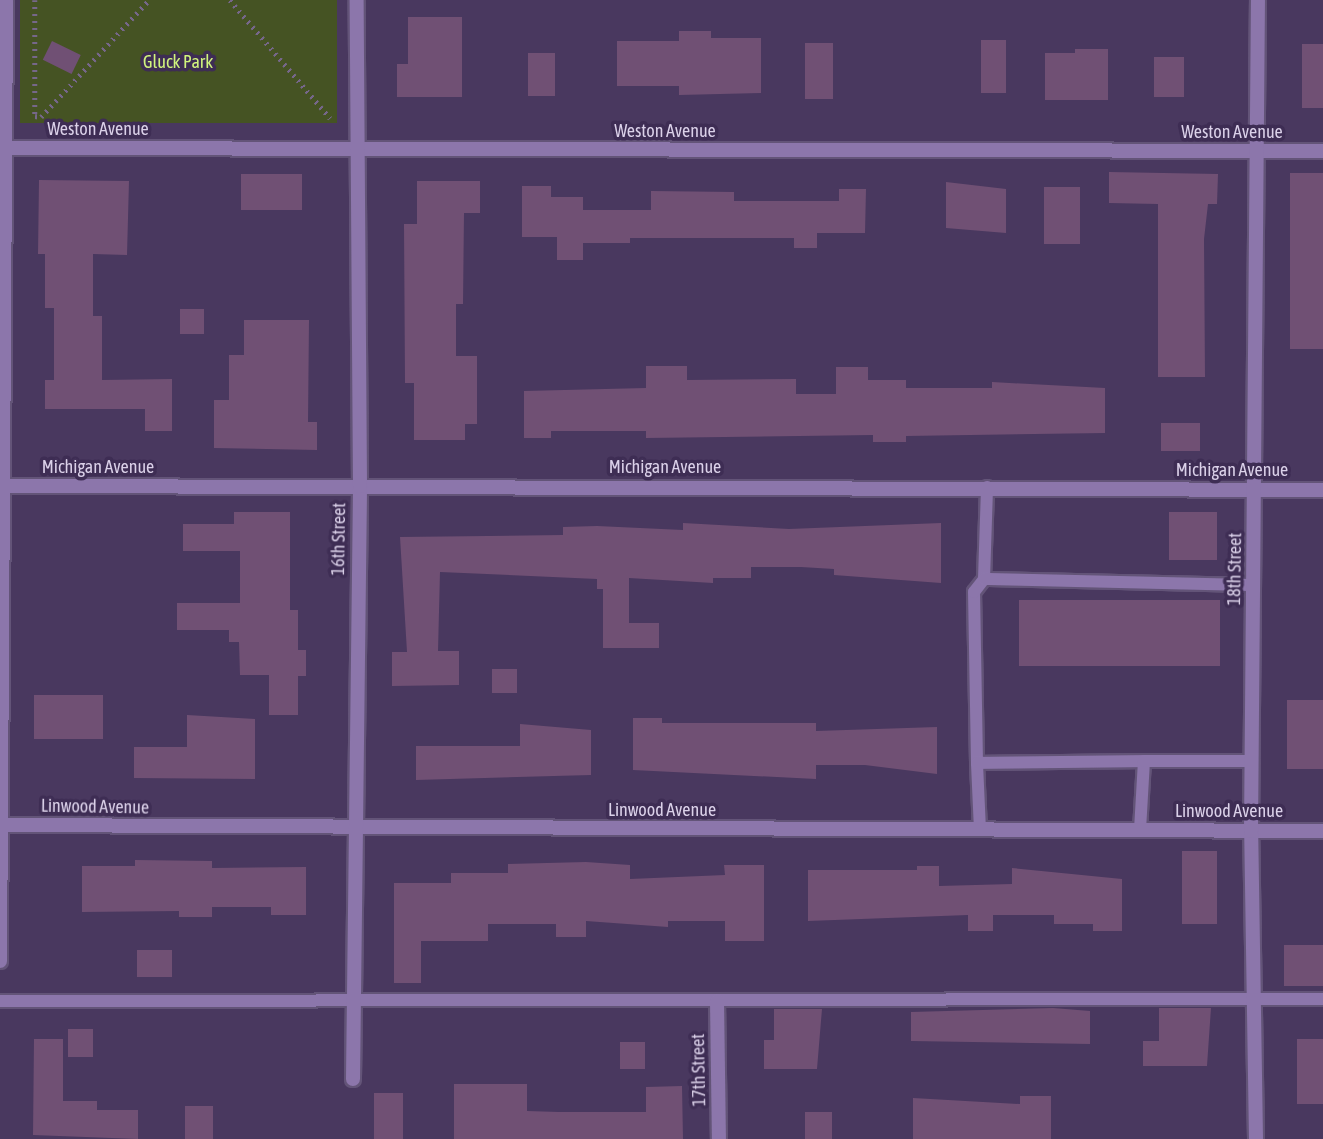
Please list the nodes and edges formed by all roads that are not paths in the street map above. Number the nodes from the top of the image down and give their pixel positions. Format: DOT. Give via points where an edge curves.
graph roads {
  1 [pos="6,0"];
  2 [pos="357,0"];
  3 [pos="1258,0"];
  4 [pos="7,148"];
  5 [pos="357,149"];
  6 [pos="1257,151"];
  7 [pos="1323,151"];
  8 [pos="4,362"];
  9 [pos="6,486"];
  10 [pos="360,486"];
  11 [pos="988,487"];
  12 [pos="1255,489"];
  13 [pos="1323,489"];
  14 [pos="984,579"];
  15 [pos="1254,585"];
  16 [pos="1144,761"];
  17 [pos="1252,761"];
  18 [pos="977,763"];
  19 [pos="0,783"];
  20 [pos="1,825"];
  21 [pos="354,829"];
  22 [pos="980,830"];
  23 [pos="1140,830"];
  24 [pos="1251,831"];
  25 [pos="1323,831"];
  26 [pos="0,961"];
  27 [pos="1254,999"];
  28 [pos="1323,999"];
  29 [pos="0,1000"];
  30 [pos="717,1000"];
  31 [pos="354,1002"];
  32 [pos="353,1079"];
  33 [pos="719,1139"];
  34 [pos="1256,1139"];
  1 -- 4 [label="street"];
  2 -- 5 [label="street, 16th Street"];
  3 -- 6 [label="street, 18th Street"];
  4 -- 5 [label="street, Weston Avenue"];
  4 -- 8 [label="street"];
  5 -- 6 [label="street, Weston Avenue"];
  5 -- 10 [label="street, 16th Street"];
  6 -- 7 [label="street, Weston Avenue"];
  6 -- 12 [label="street, 18th Street"];
  8 -- 9 [label="street"];
  9 -- 10 [label="street, Michigan Avenue"];
  9 -- 19 [label="street"];
  10 -- 11 [label="street, Michigan Avenue"];
  10 -- 21 [label="street, 16th Street"];
  11 -- 12 [label="street, Michigan Avenue"];
  11 -- 14 [label="lane"];
  12 -- 13 [label="street, Michigan Avenue"];
  12 -- 15 [label="street, 18th Street"];
  14 -- 15 [label="lane"];
  14 -- 18 [label="lane" via="974,592"];
  15 -- 17 [label="street, 18th Street"];
  16 -- 17 [label="lane"];
  16 -- 18 [label="lane"];
  16 -- 23 [label="lane"];
  17 -- 24 [label="street, 18th Street"];
  18 -- 22 [label="lane"];
  19 -- 20 [label="street"];
  20 -- 21 [label="street, Linwood Avenue"];
  20 -- 26 [label="street"];
  21 -- 22 [label="street, Linwood Avenue"];
  21 -- 31 [label="street, 16th Street"];
  22 -- 23 [label="street, Linwood Avenue"];
  23 -- 24 [label="street, Linwood Avenue"];
  24 -- 25 [label="street, Linwood Avenue"];
  24 -- 27 [label="street, 18th Street"];
  27 -- 28 [label="lane"];
  27 -- 30 [label="lane"];
  27 -- 34 [label="street, 18th Street"];
  29 -- 31 [label="lane"];
  30 -- 31 [label="lane"];
  30 -- 33 [label="street, 17th Street"];
  31 -- 32 [label="street, 16th Street"];
}
